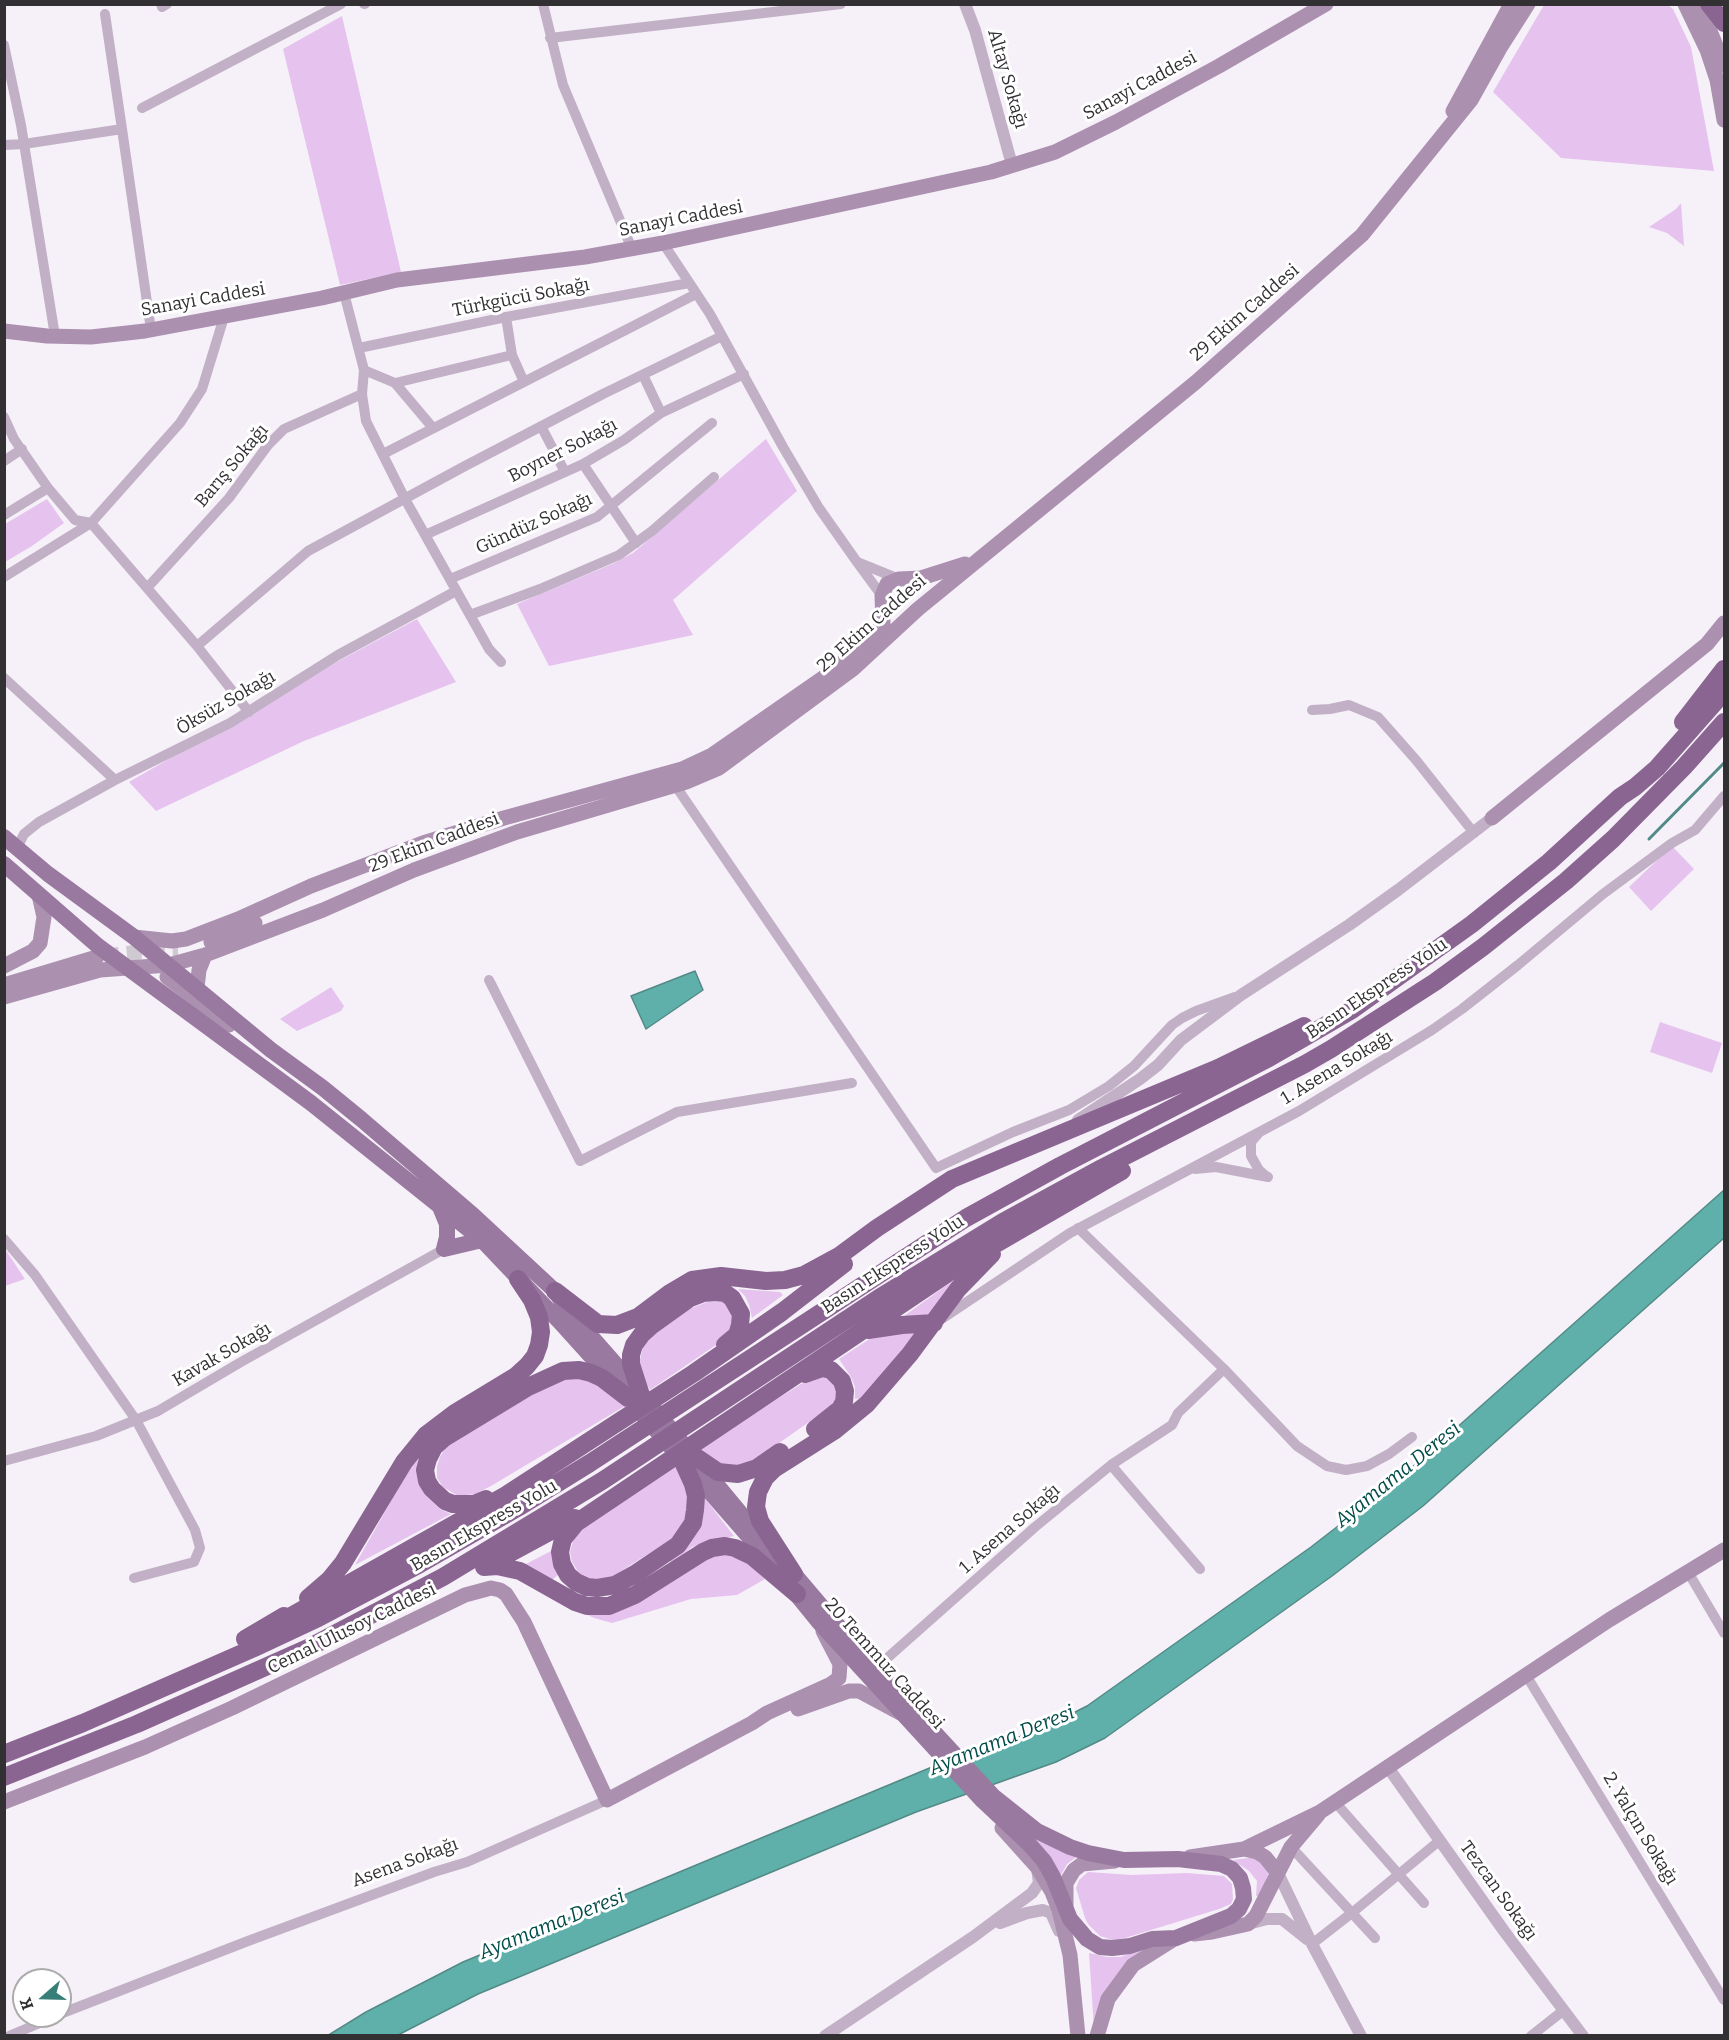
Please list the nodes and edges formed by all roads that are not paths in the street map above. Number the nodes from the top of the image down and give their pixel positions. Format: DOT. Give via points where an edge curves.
graph roads {
  1 [pos="161,4"];
  2 [pos="167,4"];
  3 [pos="341,4"];
  4 [pos="543,4"];
  5 [pos="841,4"];
  6 [pos="965,4"];
  7 [pos="1326,4"];
  8 [pos="1511,4"];
  9 [pos="1528,4"];
  10 [pos="1709,4"];
  11 [pos="1690,8"];
  12 [pos="105,14"];
  13 [pos="1725,23"];
  14 [pos="550,38"];
  15 [pos="4,45"];
  16 [pos="1725,65"];
  17 [pos="142,108"];
  18 [pos="1725,120"];
  19 [pos="122,129"];
  20 [pos="1444,130"];
  21 [pos="24,144"];
  22 [pos="4,145"];
  23 [pos="1012,165"];
  24 [pos="663,243"];
  25 [pos="632,249"];
  26 [pos="688,283"];
  27 [pos="344,293"];
  28 [pos="696,294"];
  29 [pos="224,317"];
  30 [pos="506,317"];
  31 [pos="152,330"];
  32 [pos="4,332"];
  33 [pos="55,336"];
  34 [pos="722,336"];
  35 [pos="359,348"];
  36 [pos="512,355"];
  37 [pos="364,370"];
  38 [pos="744,374"];
  39 [pos="643,375"];
  40 [pos="524,382"];
  41 [pos="395,383"];
  42 [pos="362,394"];
  43 [pos="661,413"];
  44 [pos="4,417"];
  45 [pos="712,423"];
  46 [pos="541,426"];
  47 [pos="433,428"];
  48 [pos="22,449"];
  49 [pos="383,454"];
  50 [pos="4,461"];
  51 [pos="583,464"];
  52 [pos="565,472"];
  53 [pos="714,477"];
  54 [pos="48,488"];
  55 [pos="405,499"];
  56 [pos="611,506"];
  57 [pos="4,514"];
  58 [pos="91,524"];
  59 [pos="425,535"];
  60 [pos="636,543"];
  61 [pos="978,560"];
  62 [pos="857,562"];
  63 [pos="4,577"];
  64 [pos="450,579"];
  65 [pos="902,579"];
  66 [pos="147,588"];
  67 [pos="456,591"];
  68 [pos="882,600"];
  69 [pos="914,612"];
  70 [pos="470,615"];
  71 [pos="1725,623"];
  72 [pos="1725,636"];
  73 [pos="198,646"];
  74 [pos="501,662"];
  75 [pos="1725,669"];
  76 [pos="4,678"];
  77 [pos="1725,692"];
  78 [pos="1312,710"];
  79 [pos="249,712"];
  80 [pos="1725,722"];
  81 [pos="1725,740"];
  82 [pos="115,780"];
  83 [pos="675,785"];
  84 [pos="1725,796"];
  85 [pos="1620,797"];
  86 [pos="1492,818"];
  87 [pos="1474,833"];
  88 [pos="4,837"];
  89 [pos="1613,839"];
  90 [pos="17,848"];
  91 [pos="384,858"];
  92 [pos="4,864"];
  93 [pos="39,895"];
  94 [pos="134,937"];
  95 [pos="205,955"];
  96 [pos="97,957"];
  97 [pos="171,965"];
  98 [pos="4,966"];
  99 [pos="128,969"];
  100 [pos="489,980"];
  101 [pos="4,985"];
  102 [pos="197,988"];
  103 [pos="1381,988"];
  104 [pos="1241,995"];
  105 [pos="4,997"];
  106 [pos="1305,1064"];
  107 [pos="852,1083"];
  108 [pos="361,1119"];
  109 [pos="1263,1130"];
  110 [pos="1043,1141"];
  111 [pos="1185,1171"];
  112 [pos="440,1206"];
  113 [pos="900,1212"];
  114 [pos="1037,1220"];
  115 [pos="1078,1228"];
  116 [pos="4,1239"];
  117 [pos="482,1240"];
  118 [pos="444,1249"];
  119 [pos="518,1279"];
  120 [pos="555,1291"];
  121 [pos="934,1323"];
  122 [pos="861,1332"];
  123 [pos="1224,1369"];
  124 [pos="694,1373"];
  125 [pos="784,1384"];
  126 [pos="634,1395"];
  127 [pos="136,1420"];
  128 [pos="1412,1437"];
  129 [pos="688,1458"];
  130 [pos="4,1461"];
  131 [pos="1111,1465"];
  132 [pos="536,1474"];
  133 [pos="606,1502"];
  134 [pos="1725,1550"];
  135 [pos="484,1567"];
  136 [pos="1200,1569"];
  137 [pos="1688,1572"];
  138 [pos="794,1574"];
  139 [pos="134,1578"];
  140 [pos="797,1594"];
  141 [pos="818,1621"];
  142 [pos="1725,1633"];
  143 [pos="246,1639"];
  144 [pos="308,1648"];
  145 [pos="876,1668"];
  146 [pos="1526,1675"];
  147 [pos="169,1686"];
  148 [pos="904,1715"];
  149 [pos="752,1724"];
  150 [pos="927,1731"];
  151 [pos="4,1754"];
  152 [pos="1387,1766"];
  153 [pos="4,1777"];
  154 [pos="988,1799"];
  155 [pos="607,1800"];
  156 [pos="4,1802"];
  157 [pos="1335,1802"];
  158 [pos="1320,1812"];
  159 [pos="1438,1841"];
  160 [pos="1291,1847"];
  161 [pos="1244,1849"];
  162 [pos="1178,1859"];
  163 [pos="1124,1860"];
  164 [pos="1037,1867"];
  165 [pos="1278,1873"];
  166 [pos="1399,1874"];
  167 [pos="1424,1903"];
  168 [pos="1068,1912"];
  169 [pos="1353,1912"];
  170 [pos="1248,1924"];
  171 [pos="1182,1936"];
  172 [pos="973,1937"];
  173 [pos="1375,1938"];
  174 [pos="1312,1944"];
  175 [pos="1070,1955"];
  176 [pos="1725,2000"];
  177 [pos="72,2010"];
  178 [pos="1564,2010"];
  179 [pos="28,2028"];
  180 [pos="9,2036"];
  181 [pos="825,2036"];
  182 [pos="1078,2036"];
  183 [pos="1086,2036"];
  184 [pos="1097,2036"];
  185 [pos="1361,2036"];
  186 [pos="1531,2036"];
  187 [pos="1583,2036"];
  1 -- 2 [label="street"];
  3 -- 17 [label="street"];
  4 -- 14 [label="street"];
  5 -- 14 [label="street"];
  6 -- 23 [label="street, Altay Sokağı"];
  7 -- 23 [label="main road, Sanayi Caddesi" via="1116,122 1055,152"];
  8 -- 20 [label="main road, 29 Ekim Caddesi"];
  9 -- 20 [label="main road, 29 Ekim Caddesi" via="1471,100"];
  10 -- 13 [label="highway"];
  11 -- 16 [label="main road"];
  11 -- 18 [label="main road" via="1717,80"];
  12 -- 19 [label="street"];
  14 -- 25 [label="street" via="563,85"];
  15 -- 21 [label="street"];
  19 -- 21 [label="street"];
  19 -- 31 [label="street"];
  20 -- 61 [label="main road, 29 Ekim Caddesi" via="1362,235 1196,382"];
  21 -- 22 [label="street"];
  21 -- 33 [label="street"];
  23 -- 24 [label="main road, Sanayi Caddesi" via="914,190"];
  24 -- 25 [label="main road, Sanayi Caddesi"];
  24 -- 26 [label="street"];
  25 -- 27 [label="main road, Sanayi Caddesi" via="397,280"];
  26 -- 28 [label="street"];
  26 -- 30 [label="street, Türkgücü Sokağı"];
  27 -- 29 [label="main road, Sanayi Caddesi"];
  27 -- 35 [label="street"];
  28 -- 34 [label="street"];
  28 -- 40 [label="street"];
  29 -- 31 [label="main road, Sanayi Caddesi"];
  29 -- 58 [label="street" via="202,389 180,423"];
  30 -- 35 [label="street, Türkgücü Sokağı"];
  30 -- 36 [label="street"];
  31 -- 33 [label="main road, Sanayi Caddesi" via="92,337"];
  32 -- 33 [label="main road, Sanayi Caddesi"];
  34 -- 38 [label="street"];
  34 -- 39 [label="street"];
  35 -- 37 [label="street"];
  36 -- 40 [label="street"];
  36 -- 41 [label="street"];
  37 -- 41 [label="street"];
  37 -- 42 [label="street"];
  38 -- 43 [label="street, Boyner Sokağı"];
  38 -- 62 [label="street" via="819,508"];
  39 -- 43 [label="street"];
  39 -- 46 [label="street"];
  40 -- 47 [label="street"];
  41 -- 47 [label="street"];
  42 -- 49 [label="street" via="366,421"];
  42 -- 66 [label="street, Barış Sokağı" via="284,429 267,445 229,498"];
  43 -- 51 [label="street, Boyner Sokağı"];
  44 -- 48 [label="street"];
  45 -- 56 [label="street, Gündüz Sokağı"];
  46 -- 52 [label="street"];
  46 -- 55 [label="street"];
  47 -- 49 [label="street"];
  48 -- 50 [label="street"];
  48 -- 54 [label="street"];
  49 -- 55 [label="street"];
  51 -- 52 [label="street, Boyner Sokağı"];
  51 -- 56 [label="street"];
  52 -- 59 [label="street, Boyner Sokağı"];
  53 -- 60 [label="street"];
  54 -- 57 [label="street"];
  54 -- 58 [label="street" via="75,520"];
  55 -- 59 [label="street"];
  55 -- 73 [label="street" via="308,552"];
  56 -- 60 [label="street"];
  56 -- 64 [label="street, Gündüz Sokağı" via="597,517"];
  58 -- 63 [label="street"];
  58 -- 66 [label="street"];
  59 -- 64 [label="street"];
  60 -- 70 [label="street" via="619,555"];
  61 -- 65 [label="main road" via="921,578"];
  61 -- 69 [label="main road, 29 Ekim Caddesi"];
  62 -- 65 [label="street"];
  62 -- 68 [label="street"];
  64 -- 67 [label="street"];
  65 -- 68 [label="main road" via="887,584"];
  65 -- 69 [label="main road" via="919,591"];
  66 -- 73 [label="street"];
  67 -- 70 [label="street"];
  67 -- 79 [label="street, Öksüz Sokağı" via="338,656"];
  68 -- 69 [label="main road" via="885,609 895,616"];
  68 -- 91 [label="main road, 29 Ekim Caddesi" via="884,623 874,638 712,755 682,769 449,834"];
  69 -- 83 [label="main road, 29 Ekim Caddesi" via="853,669 764,736 719,768"];
  70 -- 74 [label="street"];
  71 -- 86 [label="main road" via="1707,644"];
  72 -- 86 [label="main road" via="1522,806"];
  73 -- 79 [label="street"];
  75 -- 85 [label="highway"];
  76 -- 82 [label="street"];
  77 -- 85 [label="highway, Basın Ekspress Yolu" via="1657,768"];
  78 -- 87 [label="street" via="1349,705 1378,717"];
  79 -- 82 [label="street, Öksüz Sokağı"];
  80 -- 89 [label="highway, Basın Ekspress Yolu"];
  81 -- 89 [label="highway" via="1644,822"];
  82 -- 90 [label="street, Öksüz Sokağı" via="39,822 24,834"];
  83 -- 95 [label="main road, 29 Ekim Caddesi" via="506,836"];
  83 -- 104 [label="street" via="936,1168 1069,1110 1134,1066 1182,1018"];
  84 -- 109 [label="street, 1. Asena Sokağı" via="1695,830 1603,894 1462,1009"];
  85 -- 103 [label="highway, Basın Ekspress Yolu" via="1526,881"];
  86 -- 87 [label="street"];
  87 -- 104 [label="street" via="1349,925"];
  88 -- 90 [label="main road"];
  89 -- 106 [label="highway, Basın Ekspress Yolu" via="1467,958 1395,1009"];
  90 -- 94 [label="main road"];
  91 -- 94 [label="main road, 29 Ekim Caddesi" via="186,939"];
  91 -- 97 [label="main road" via="201,946"];
  92 -- 93 [label="main road"];
  93 -- 98 [label="main road" via="44,917 40,943"];
  93 -- 99 [label="main road"];
  94 -- 97 [label="main road"];
  95 -- 97 [label="main road, 29 Ekim Caddesi"];
  95 -- 102 [label="main road" via="198,970"];
  96 -- 101 [label="main road"];
  97 -- 99 [label="main road"];
  97 -- 102 [label="main road"];
  97 -- 108 [label="main road" via="290,1072"];
  99 -- 105 [label="main road" via="100,970"];
  99 -- 112 [label="main road" via="310,1103"];
  100 -- 107 [label="street" via="580,1161 677,1112"];
  102 -- 108 [label="main road"];
  103 -- 110 [label="highway" via="1228,1063"];
  103 -- 147 [label="highway, Basın Ekspress Yolu" via="1352,1010 1269,1058 966,1218 590,1463 460,1541 318,1618"];
  104 -- 110 [label="street" via="1181,1040 1140,1079"];
  106 -- 114 [label="highway"];
  106 -- 144 [label="highway, Basın Ekspress Yolu" via="1003,1222 538,1521 443,1577"];
  108 -- 120 [label="main road"];
  109 -- 111 [label="street, 1. Asena Sokağı"];
  109 -- 111 [label="street" via="1254,1137 1250,1148 1254,1162 1268,1177 1216,1167"];
  110 -- 113 [label="highway" via="952,1179"];
  111 -- 115 [label="street, 1. Asena Sokağı"];
  112 -- 117 [label="main road"];
  112 -- 118 [label="main road" via="447,1224"];
  113 -- 120 [label="highway" via="839,1256 804,1275 766,1281 722,1276 692,1280 638,1317 617,1325 598,1323"];
  113 -- 124 [label="highway" via="814,1289"];
  114 -- 121 [label="highway" via="980,1265"];
  114 -- 122 [label="highway" via="963,1263"];
  115 -- 121 [label="street, 1. Asena Sokağı"];
  115 -- 123 [label="street"];
  116 -- 127 [label="street" via="35,1275"];
  117 -- 118 [label="main road"];
  117 -- 119 [label="main road"];
  118 -- 127 [label="street, Kavak Sokağı"];
  119 -- 126 [label="main road"];
  119 -- 143 [label="highway" via="539,1317 541,1332 535,1356 516,1376 426,1435 404,1462 330,1579 290,1612"];
  120 -- 126 [label="main road"];
  121 -- 122 [label="highway"];
  121 -- 138 [label="highway" via="867,1404 834,1431 774,1469 761,1484 756,1507 760,1521"];
  122 -- 125 [label="highway"];
  123 -- 128 [label="street" via="1297,1446 1327,1466 1346,1470 1367,1466"];
  123 -- 131 [label="street, 1. Asena Sokağı" via="1178,1413 1172,1425"];
  124 -- 126 [label="highway" via="736,1335 741,1325 737,1305 725,1293 703,1293 690,1298 642,1334 631,1355"];
  124 -- 132 [label="highway"];
  125 -- 129 [label="highway" via="814,1370 831,1370 842,1381 844,1402 831,1418 748,1472 718,1472"];
  125 -- 133 [label="highway"];
  126 -- 129 [label="main road"];
  126 -- 132 [label="highway" via="591,1373 563,1371 528,1387 444,1438 434,1447 425,1470 427,1481 438,1496 464,1505 483,1501"];
  127 -- 130 [label="street, Kavak Sokağı" via="96,1436"];
  127 -- 139 [label="street" via="195,1530 200,1548 194,1562"];
  129 -- 133 [label="highway" via="696,1496 693,1523 685,1535 667,1554 626,1580 597,1588 576,1582 568,1575 560,1552 569,1530"];
  129 -- 138 [label="main road"];
  129 -- 140 [label="main road, 20 Temmuz Caddesi"];
  131 -- 136 [label="street"];
  131 -- 145 [label="street, 1. Asena Sokağı"];
  132 -- 143 [label="highway" via="479,1511"];
  133 -- 135 [label="highway"];
  134 -- 137 [label="main road"];
  135 -- 140 [label="highway" via="510,1568 575,1602 609,1606 635,1595 703,1552 725,1546 752,1556"];
  135 -- 144 [label="highway" via="364,1629"];
  137 -- 142 [label="street"];
  137 -- 146 [label="main road"];
  138 -- 145 [label="main road"];
  140 -- 141 [label="main road, 20 Temmuz Caddesi"];
  141 -- 148 [label="main road, 20 Temmuz Caddesi"];
  141 -- 149 [label="main road" via="840,1664 839,1678"];
  143 -- 147 [label="highway" via="198,1664"];
  144 -- 153 [label="highway, Basın Ekspress Yolu" via="137,1724"];
  145 -- 150 [label="main road"];
  146 -- 152 [label="main road"];
  146 -- 176 [label="street, 2. Yalçın Sokağı"];
  147 -- 151 [label="highway, Basın Ekspress Yolu"];
  148 -- 149 [label="main road" via="859,1691 849,1691"];
  148 -- 150 [label="main road, 20 Temmuz Caddesi"];
  149 -- 155 [label="main road, Asena Sokağı"];
  150 -- 154 [label="main road"];
  152 -- 157 [label="main road"];
  152 -- 159 [label="street, Tezcan Sokağı"];
  154 -- 163 [label="main road" via="1052,1839 1088,1853"];
  154 -- 164 [label="main road" via="994,1819"];
  154 -- 168 [label="main road" via="1044,1861"];
  155 -- 156 [label="main road, Cemal Ulusoy Caddesi" via="524,1622 506,1594 491,1588 465,1595 145,1747"];
  155 -- 177 [label="street, Asena Sokağı" via="467,1862"];
  157 -- 158 [label="main road"];
  157 -- 166 [label="street"];
  158 -- 160 [label="main road"];
  158 -- 161 [label="main road"];
  159 -- 166 [label="street"];
  159 -- 178 [label="street, Tezcan Sokağı"];
  160 -- 165 [label="main road"];
  160 -- 169 [label="street"];
  161 -- 162 [label="main road"];
  161 -- 165 [label="main road" via="1265,1857"];
  162 -- 163 [label="main road"];
  162 -- 171 [label="main road" via="1232,1869 1240,1878 1244,1899 1231,1916"];
  163 -- 168 [label="main road" via="1082,1864 1068,1879"];
  164 -- 172 [label="street" via="1037,1889"];
  164 -- 175 [label="main road" via="1059,1910"];
  165 -- 170 [label="main road"];
  165 -- 174 [label="street"];
  166 -- 167 [label="street"];
  166 -- 169 [label="street"];
  168 -- 171 [label="main road" via="1087,1939 1100,1947"];
  168 -- 183 [label="main road" via="1084,1977"];
  169 -- 173 [label="street"];
  169 -- 174 [label="street"];
  170 -- 171 [label="main road"];
  170 -- 174 [label="street" via="1282,1919"];
  171 -- 184 [label="main road" via="1133,1965 1108,1999"];
  172 -- 175 [label="street" via="1008,1919 1047,1911"];
  172 -- 181 [label="street"];
  174 -- 185 [label="street"];
  175 -- 182 [label="main road"];
  178 -- 186 [label="street"];
  178 -- 187 [label="street, Tezcan Sokağı"];
  179 -- 180 [label="street, Asena Sokağı"];
}
